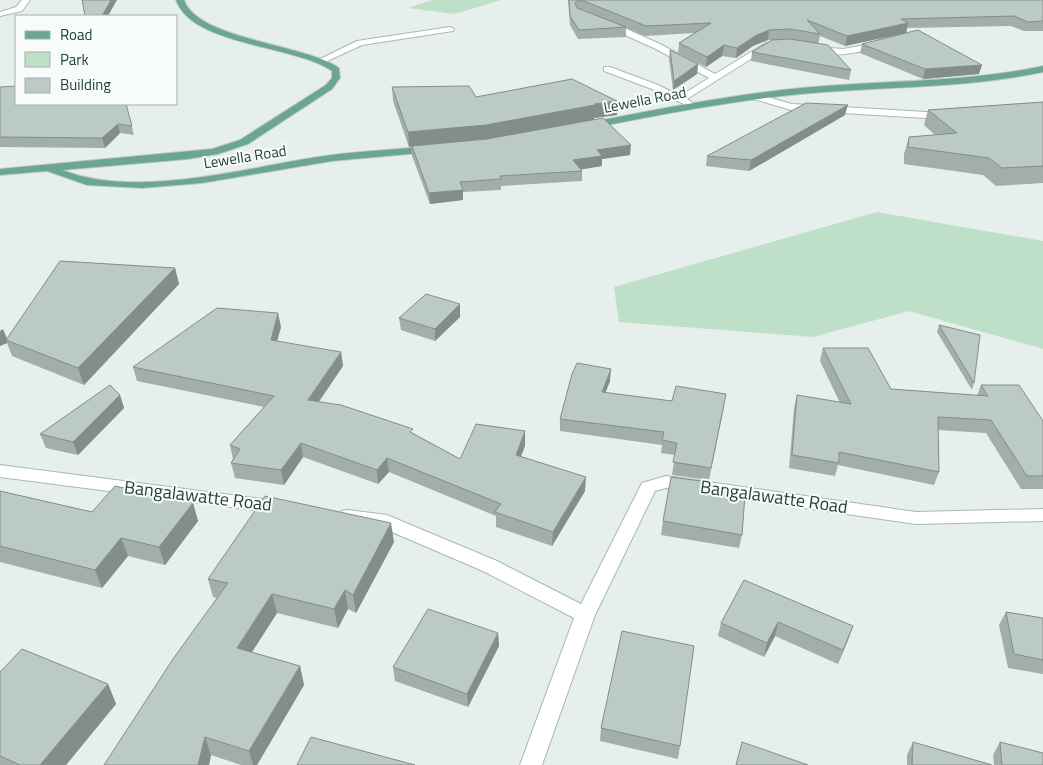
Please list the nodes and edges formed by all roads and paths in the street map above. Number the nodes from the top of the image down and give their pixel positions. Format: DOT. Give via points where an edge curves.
graph roads {
  1 [pos="26,0"];
  2 [pos="177,1"];
  3 [pos="0,14"];
  4 [pos="596,20"];
  5 [pos="450,29"];
  6 [pos="893,40"];
  7 [pos="778,42"];
  8 [pos="807,48"];
  9 [pos="320,61"];
  10 [pos="607,69"];
  11 [pos="1043,69"];
  12 [pos="716,78"];
  13 [pos="757,97"];
  14 [pos="680,99"];
  15 [pos="692,106"];
  16 [pos="943,116"];
  17 [pos="579,128"];
  18 [pos="440,148"];
  19 [pos="48,168"];
  20 [pos="0,172"];
  21 [pos="0,471"];
  22 [pos="293,508"];
  23 [pos="332,514"];
  24 [pos="1043,515"];
  25 [pos="585,615"];
  26 [pos="532,765"];
  1 -- 3 [label="street" via="19,9"];
  2 -- 9 [label="main road" via="211,28 248,42"];
  4 -- 12 [label="street" via="643,39"];
  5 -- 9 [label="street" via="375,40"];
  6 -- 8 [label="street" via="843,52"];
  7 -- 12 [label="street" via="765,46"];
  9 -- 19 [label="main road" via="336,70 336,78 329,88 244,142 188,156"];
  10 -- 14 [label="street"];
  11 -- 13 [label="main road, Lewella Road" via="949,82"];
  12 -- 14 [label="street"];
  13 -- 15 [label="main road, Lewella Road"];
  13 -- 16 [label="street" via="791,107"];
  14 -- 15 [label="street"];
  15 -- 17 [label="main road, Lewella Road"];
  18 -- 19 [label="main road, Lewella Road" via="319,160 162,184 87,182"];
  19 -- 20 [label="main road"];
  21 -- 22 [label="street, Bangalawatte Road"];
  23 -- 25 [label="street" via="381,520 490,566"];
  24 -- 25 [label="street, Bangalawatte Road" via="916,518 666,482 648,487"];
  25 -- 26 [label="street, Bangalawatte Road"];
}
